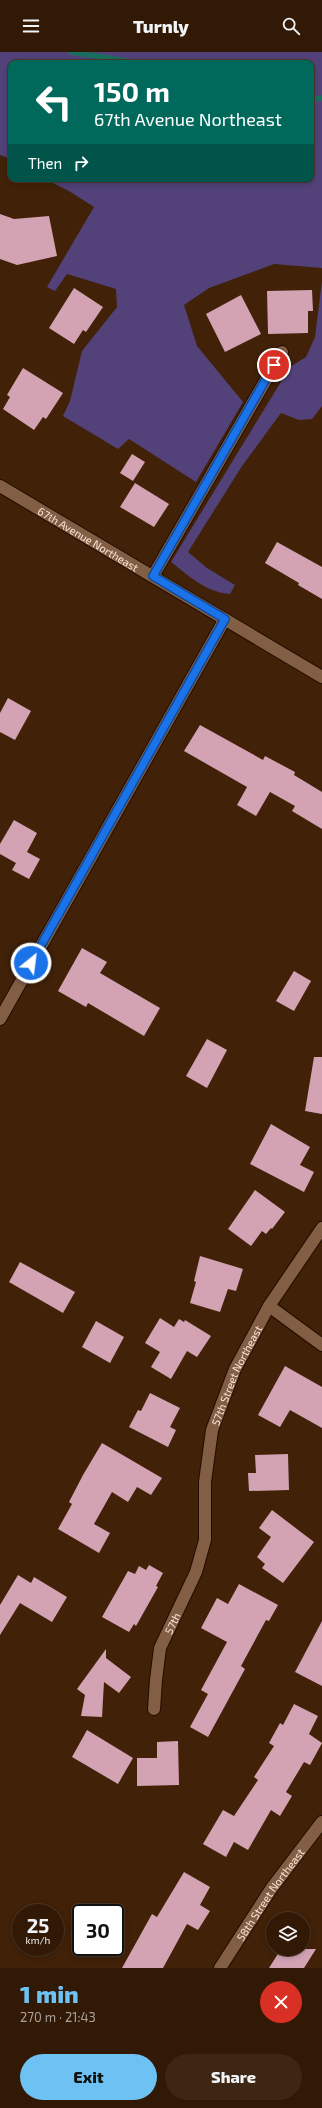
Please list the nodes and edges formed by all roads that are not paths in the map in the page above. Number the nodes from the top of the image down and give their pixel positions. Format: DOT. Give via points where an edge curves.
graph roads {
  1 [pos="282,352"];
  2 [pos="0,486"];
  3 [pos="153,576"];
  4 [pos="225,619"];
  5 [pos="322,677"];
  6 [pos="0,1018"];
  7 [pos="322,1228"];
  8 [pos="269,1306"];
  9 [pos="322,1345"];
  10 [pos="205,1540"];
  11 [pos="154,1709"];
  12 [pos="322,1822"];
  13 [pos="220,1968"];
  1 -- 3 [label="street"];
  2 -- 3 [label="street, 67th Avenue Northeast"];
  3 -- 4 [label="street, 67th Avenue Northeast"];
  4 -- 5 [label="street, 67th Avenue Northeast"];
  4 -- 6 [label="street"];
  7 -- 8 [label="street, 57th Street Northeast"];
  8 -- 9 [label="street"];
  8 -- 10 [label="street, 57th Street Northeast" via="235,1369 212,1430 205,1482"];
  10 -- 11 [label="street, 57th" via="196,1572 160,1648"];
  12 -- 13 [label="street, 58th Street Northeast" via="271,1889"];
}
